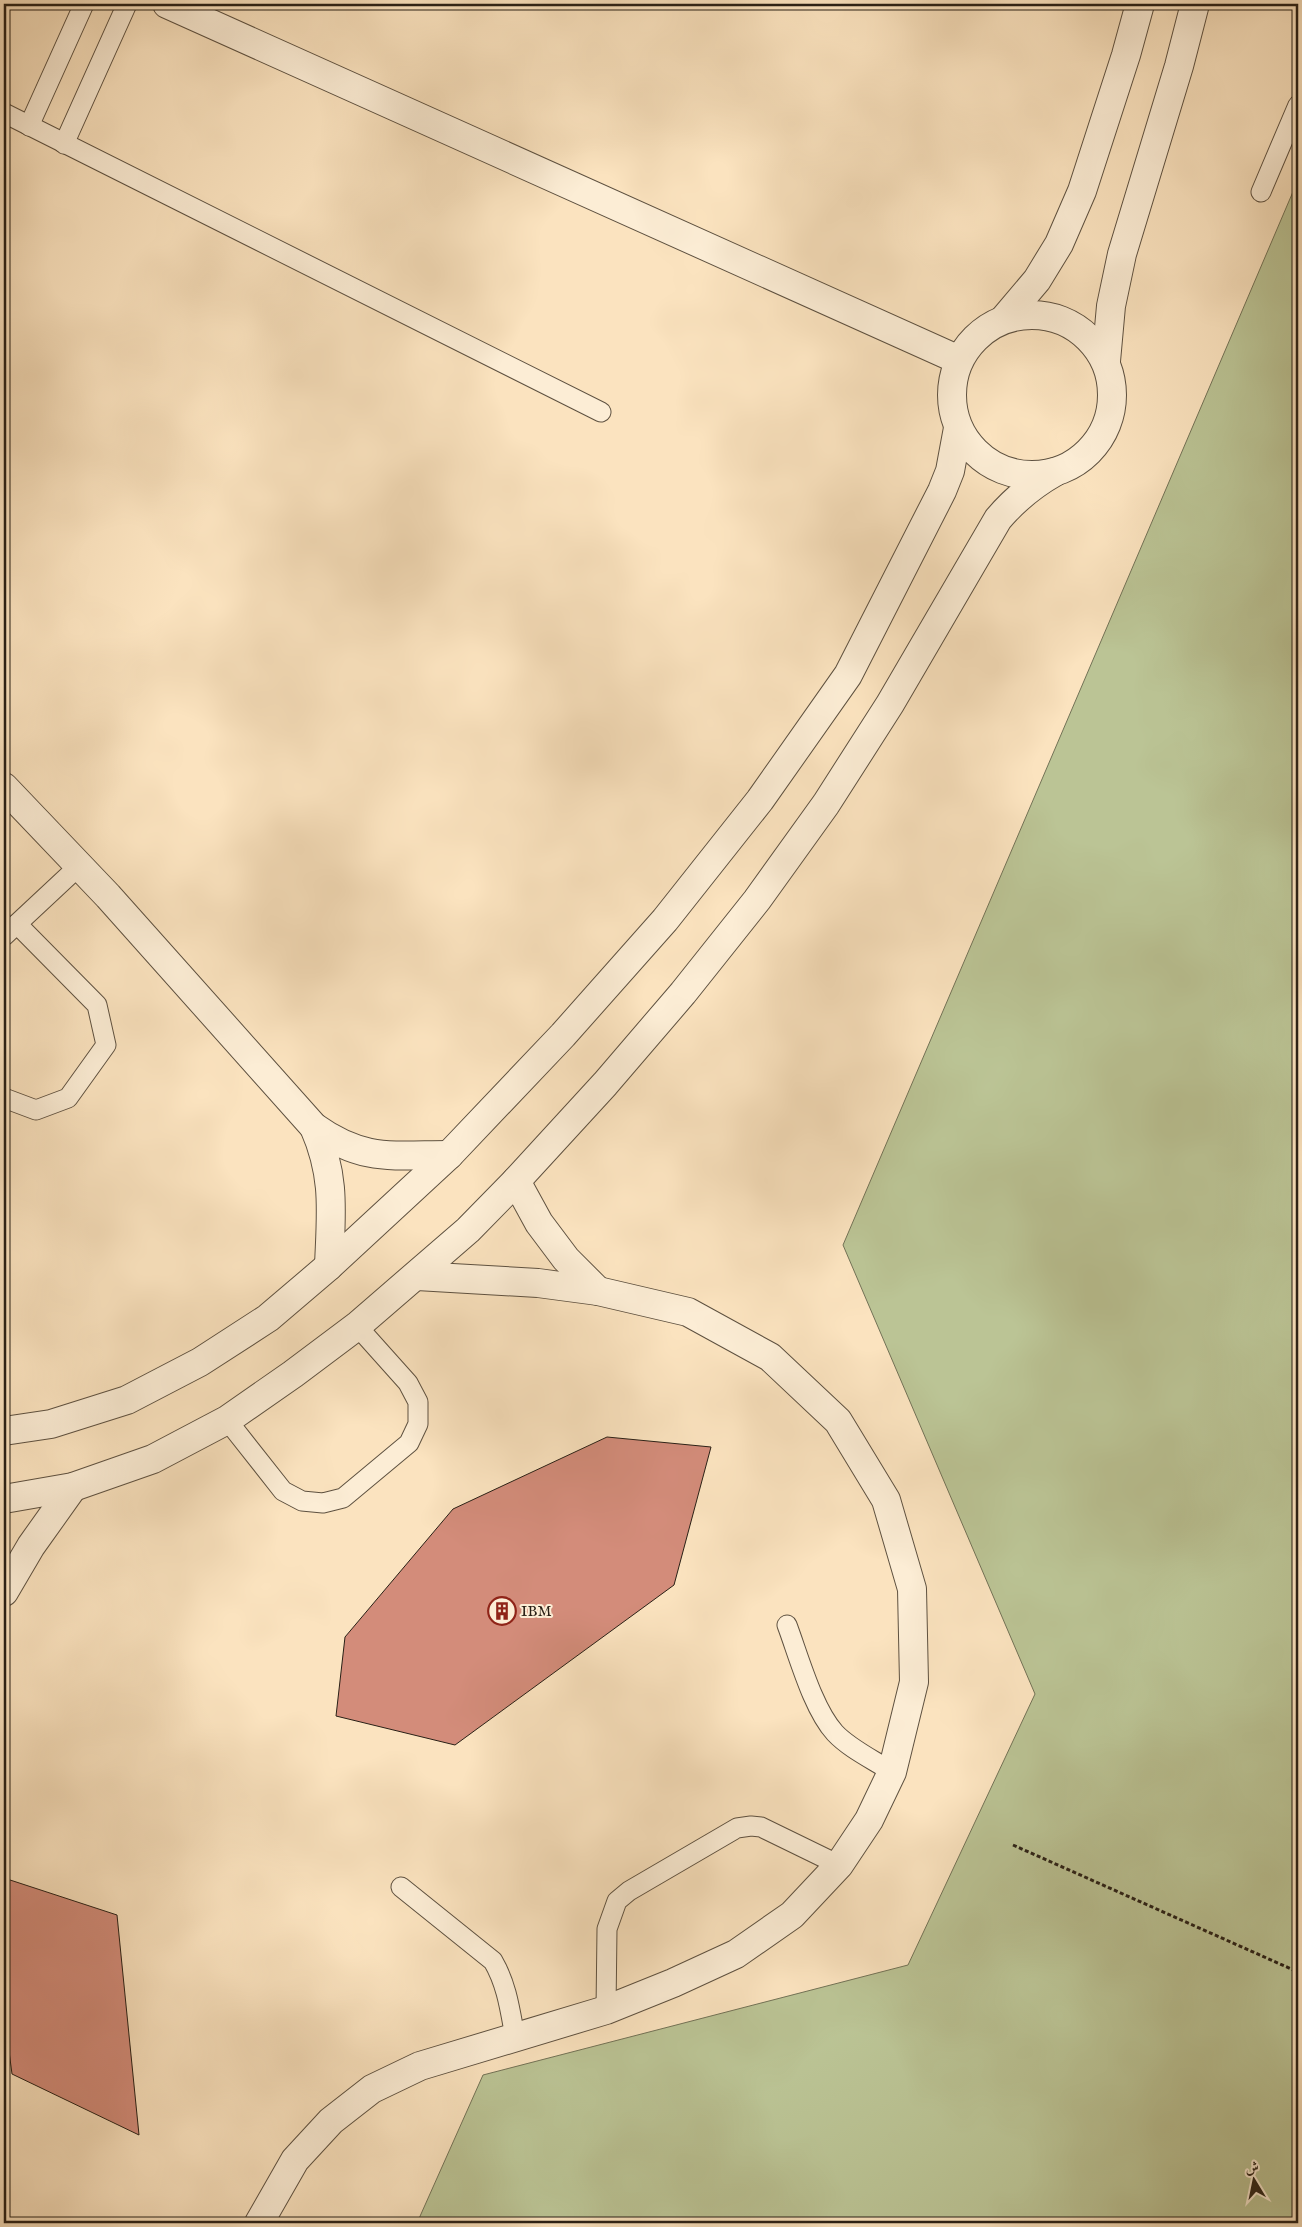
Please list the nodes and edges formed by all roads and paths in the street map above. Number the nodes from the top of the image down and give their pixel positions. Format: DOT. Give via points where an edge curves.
graph roads {
  1 [pos="84,4"];
  2 [pos="127,4"];
  3 [pos="167,4"];
  4 [pos="1140,4"];
  5 [pos="1195,4"];
  6 [pos="1298,105"];
  7 [pos="4,113"];
  8 [pos="29,126"];
  9 [pos="64,144"];
  10 [pos="1261,192"];
  11 [pos="1004,319"];
  12 [pos="959,360"];
  13 [pos="1106,361"];
  14 [pos="601,412"];
  15 [pos="958,428"];
  16 [pos="1055,472"];
  17 [pos="7,797"];
  18 [pos="79,866"];
  19 [pos="10,930"];
  20 [pos="4,1098"];
  21 [pos="314,1127"];
  22 [pos="449,1155"];
  23 [pos="516,1181"];
  24 [pos="329,1266"];
  25 [pos="417,1276"];
  26 [pos="598,1290"];
  27 [pos="357,1326"];
  28 [pos="227,1420"];
  29 [pos="4,1431"];
  30 [pos="73,1487"];
  31 [pos="4,1499"];
  32 [pos="4,1592"];
  33 [pos="787,1625"];
  34 [pos="892,1772"];
  35 [pos="1013,1845"];
  36 [pos="840,1865"];
  37 [pos="400,1886"];
  38 [pos="1298,1972"];
  39 [pos="606,2010"];
  40 [pos="515,2037"];
  41 [pos="259,2223"];
  1 -- 8 [label="lane"];
  2 -- 9 [label="lane"];
  3 -- 12 [label="street"];
  4 -- 11 [label="street" via="1082,191 1059,244 1037,280"];
  5 -- 13 [label="street" via="1122,254 1111,306"];
  6 -- 10 [label="lane"];
  7 -- 8 [label="lane"];
  8 -- 9 [label="lane"];
  9 -- 14 [label="lane"];
  11 -- 12 [label="street" via="986,328 970,342"];
  11 -- 13 [label="street" via="1028,314 1052,316 1067,322 1093,340"];
  12 -- 15 [label="street" via="952,382 952,405"];
  13 -- 16 [label="street" via="1112,383 1113,406 1107,428 1094,448"];
  15 -- 16 [label="street" via="970,447 988,463 1009,472 1032,476"];
  15 -- 22 [label="street" via="950,471 942,492 848,675 766,792 665,920 563,1035"];
  16 -- 23 [label="street" via="1034,484 998,519 890,704 826,804 756,900 683,994"];
  17 -- 18 [label="street"];
  18 -- 19 [label="lane"];
  18 -- 21 [label="street"];
  19 -- 20 [label="lane" via="97,1006 106,1045 68,1098 36,1110"];
  21 -- 22 [label="street" via="355,1151 379,1156"];
  21 -- 24 [label="street" via="330,1174"];
  22 -- 24 [label="street"];
  23 -- 25 [label="street"];
  23 -- 26 [label="street" via="539,1223 566,1259"];
  24 -- 29 [label="street" via="268,1318 200,1362 127,1400 51,1424"];
  25 -- 26 [label="street"];
  25 -- 27 [label="street"];
  26 -- 34 [label="street" via="688,1312 770,1357 838,1421 882,1492 912,1589 914,1682"];
  27 -- 28 [label="street"];
  27 -- 28 [label="lane" via="408,1383 418,1402 418,1424 409,1443 343,1498 323,1503 302,1501 283,1491"];
  28 -- 30 [label="street" via="152,1459"];
  30 -- 31 [label="street"];
  30 -- 32 [label="street" via="31,1546"];
  33 -- 34 [label="lane" via="824,1720 851,1746"];
  34 -- 36 [label="street" via="869,1820"];
  35 -- 38 [label="path"];
  36 -- 39 [label="street" via="792,1915 736,1954"];
  36 -- 39 [label="lane" via="771,1831 751,1826 737,1828 629,1891 617,1901 608,1929"];
  37 -- 40 [label="lane" via="492,1961 507,1991"];
  39 -- 40 [label="street"];
  40 -- 41 [label="street" via="420,2066 372,2089 331,2121 295,2160"];
}
